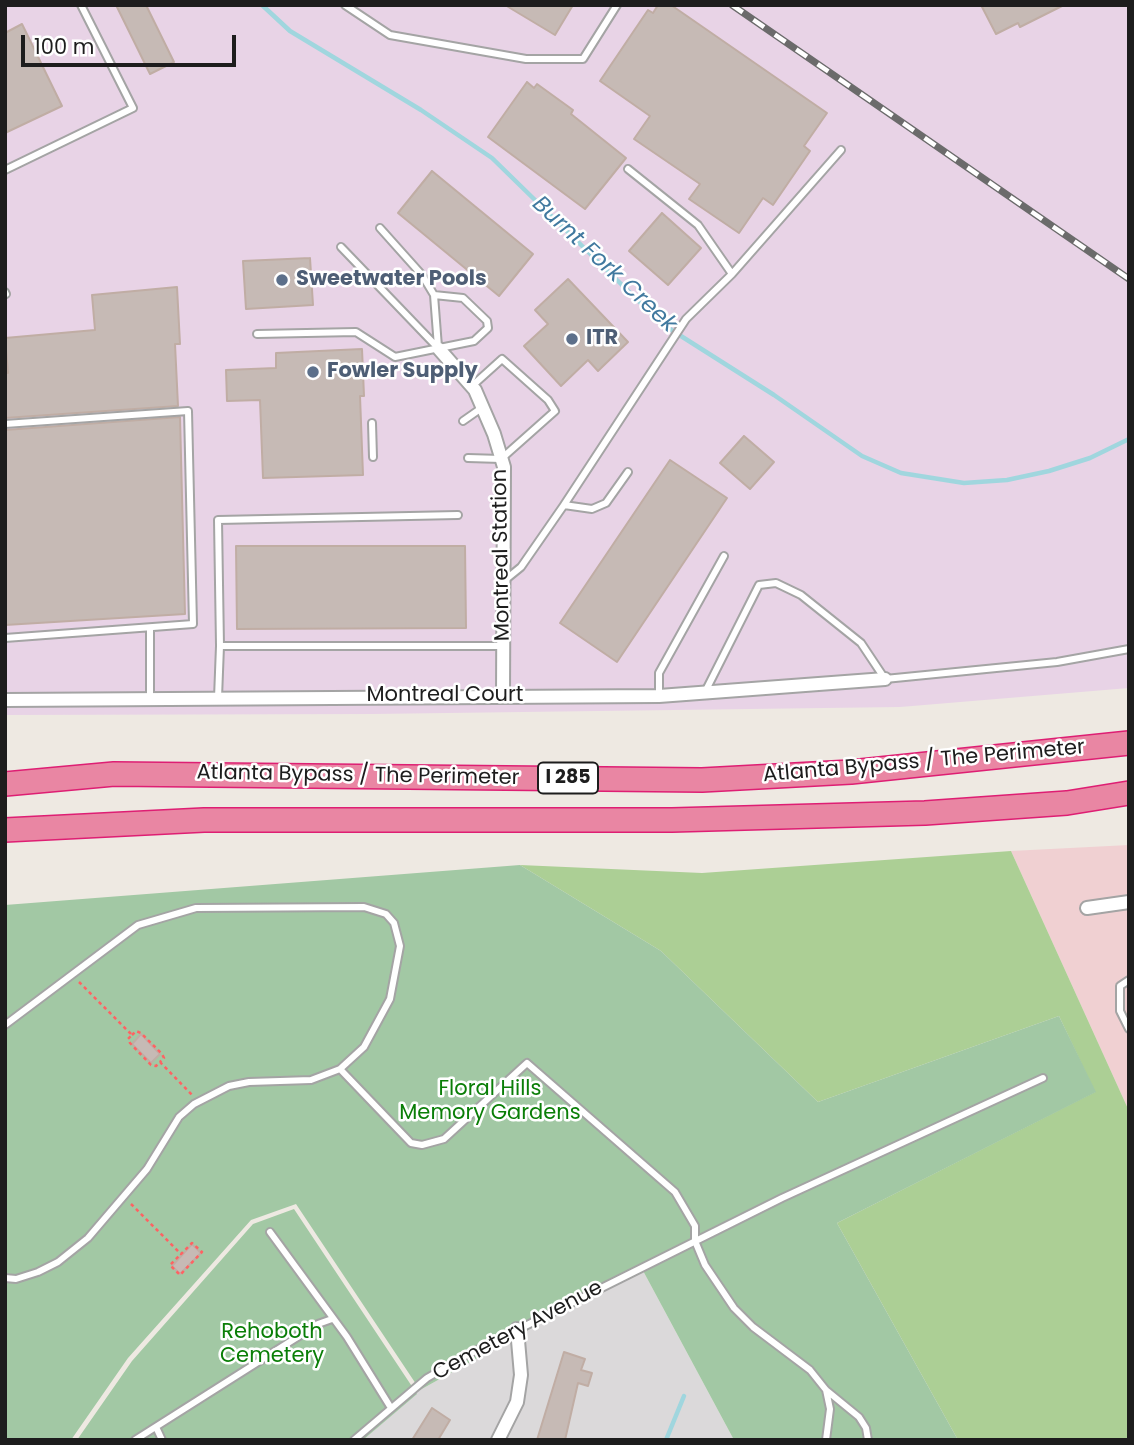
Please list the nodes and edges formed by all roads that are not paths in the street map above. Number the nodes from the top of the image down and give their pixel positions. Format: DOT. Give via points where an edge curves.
graph roads {
  1 [pos="81,5"];
  2 [pos="345,5"];
  3 [pos="617,5"];
  4 [pos="841,150"];
  5 [pos="628,169"];
  6 [pos="5,170"];
  7 [pos="380,228"];
  8 [pos="341,247"];
  9 [pos="732,274"];
  10 [pos="434,295"];
  11 [pos="257,334"];
  12 [pos="439,349"];
  13 [pos="472,386"];
  14 [pos="483,407"];
  15 [pos="463,421"];
  16 [pos="372,423"];
  17 [pos="5,424"];
  18 [pos="373,457"];
  19 [pos="468,458"];
  20 [pos="501,459"];
  21 [pos="628,472"];
  22 [pos="564,505"];
  23 [pos="458,515"];
  24 [pos="724,555"];
  25 [pos="504,581"];
  26 [pos="150,628"];
  27 [pos="5,638"];
  28 [pos="220,646"];
  29 [pos="503,646"];
  30 [pos="1129,649"];
  31 [pos="885,679"];
  32 [pos="706,690"];
  33 [pos="503,695"];
  34 [pos="659,696"];
  35 [pos="218,698"];
  36 [pos="150,699"];
  37 [pos="5,700"];
  38 [pos="1129,743"];
  39 [pos="5,784"];
  40 [pos="1129,793"];
  41 [pos="51,828"];
  42 [pos="5,830"];
  43 [pos="5,838"];
  44 [pos="1129,902"];
  45 [pos="1087,908"];
  46 [pos="1129,980"];
  47 [pos="5,1025"];
  48 [pos="1129,1028"];
  49 [pos="340,1069"];
  50 [pos="1043,1078"];
  51 [pos="271,1232"];
  52 [pos="695,1241"];
  53 [pos="5,1278"];
  54 [pos="332,1319"];
  55 [pos="517,1329"];
  56 [pos="826,1390"];
  57 [pos="391,1408"];
  58 [pos="156,1427"];
  59 [pos="135,1440"];
  60 [pos="162,1440"];
  61 [pos="354,1440"];
  62 [pos="498,1440"];
  63 [pos="826,1440"];
  64 [pos="867,1440"];
  1 -- 6 [label="lane" via="133,108"];
  2 -- 3 [label="lane" via="390,35 526,59 583,59"];
  4 -- 9 [label="lane"];
  5 -- 9 [label="lane" via="698,225"];
  7 -- 10 [label="lane"];
  8 -- 12 [label="lane"];
  9 -- 22 [label="lane" via="683,323"];
  10 -- 12 [label="lane"];
  10 -- 12 [label="lane" via="463,298 487,321 488,328 474,341"];
  11 -- 12 [label="lane" via="356,332 395,357"];
  12 -- 13 [label="street, Montreal Station"];
  13 -- 14 [label="street, Montreal Station"];
  13 -- 20 [label="lane" via="502,359 555,411"];
  14 -- 15 [label="lane"];
  14 -- 20 [label="street, Montreal Station"];
  16 -- 18 [label="lane"];
  17 -- 26 [label="lane" via="188,411 193,624"];
  19 -- 20 [label="lane"];
  20 -- 25 [label="street, Montreal Station"];
  21 -- 22 [label="lane" via="606,503 592,509"];
  22 -- 25 [label="lane" via="521,567"];
  23 -- 28 [label="lane" via="218,520"];
  24 -- 34 [label="lane" via="659,673"];
  25 -- 29 [label="street, Montreal Station"];
  26 -- 27 [label="lane"];
  26 -- 36 [label="lane"];
  28 -- 29 [label="lane"];
  28 -- 35 [label="lane"];
  29 -- 33 [label="street, Montreal Station"];
  30 -- 31 [label="lane" via="1057,662"];
  31 -- 32 [label="street, Montreal Court"];
  31 -- 32 [label="lane" via="861,643 801,595 776,583 759,585"];
  32 -- 34 [label="street, Montreal Court"];
  33 -- 34 [label="street, Montreal Court"];
  33 -- 35 [label="street, Montreal Court"];
  35 -- 36 [label="street, Montreal Court"];
  36 -- 37 [label="street, Montreal Court"];
  38 -- 39 [label="highway, Atlanta Bypass / The Perimeter / I 285" via="851,772 702,779 114,774"];
  40 -- 41 [label="highway, Atlanta Bypass / The Perimeter / I 285" via="1067,803 925,813 672,820 204,820"];
  41 -- 42 [label="highway, Atlanta Bypass / The Perimeter / I 285"];
  41 -- 43 [label="highway"];
  44 -- 45 [label="street"];
  46 -- 48 [label="lane" via="1121,986 1120,1011"];
  47 -- 49 [label="lane" via="138,925 196,908 364,907 386,914 394,923 400,946 390,999 364,1047"];
  49 -- 52 [label="lane" via="411,1143 422,1145 444,1139 527,1063 675,1192 695,1226"];
  49 -- 53 [label="lane" via="311,1080 229,1086 198,1102 179,1117 147,1169 88,1238 58,1262 16,1279"];
  50 -- 52 [label="lane, Cemetery Avenue"];
  51 -- 54 [label="lane"];
  52 -- 55 [label="lane, Cemetery Avenue"];
  52 -- 56 [label="lane" via="734,1308 810,1370"];
  54 -- 57 [label="lane"];
  54 -- 58 [label="lane"];
  55 -- 57 [label="lane, Cemetery Avenue" via="427,1378"];
  55 -- 62 [label="street" via="521,1375 517,1402"];
  56 -- 63 [label="lane" via="830,1409"];
  56 -- 64 [label="lane" via="863,1422"];
  57 -- 61 [label="lane, Cemetery Avenue"];
  58 -- 59 [label="lane"];
  58 -- 60 [label="lane"];
}
